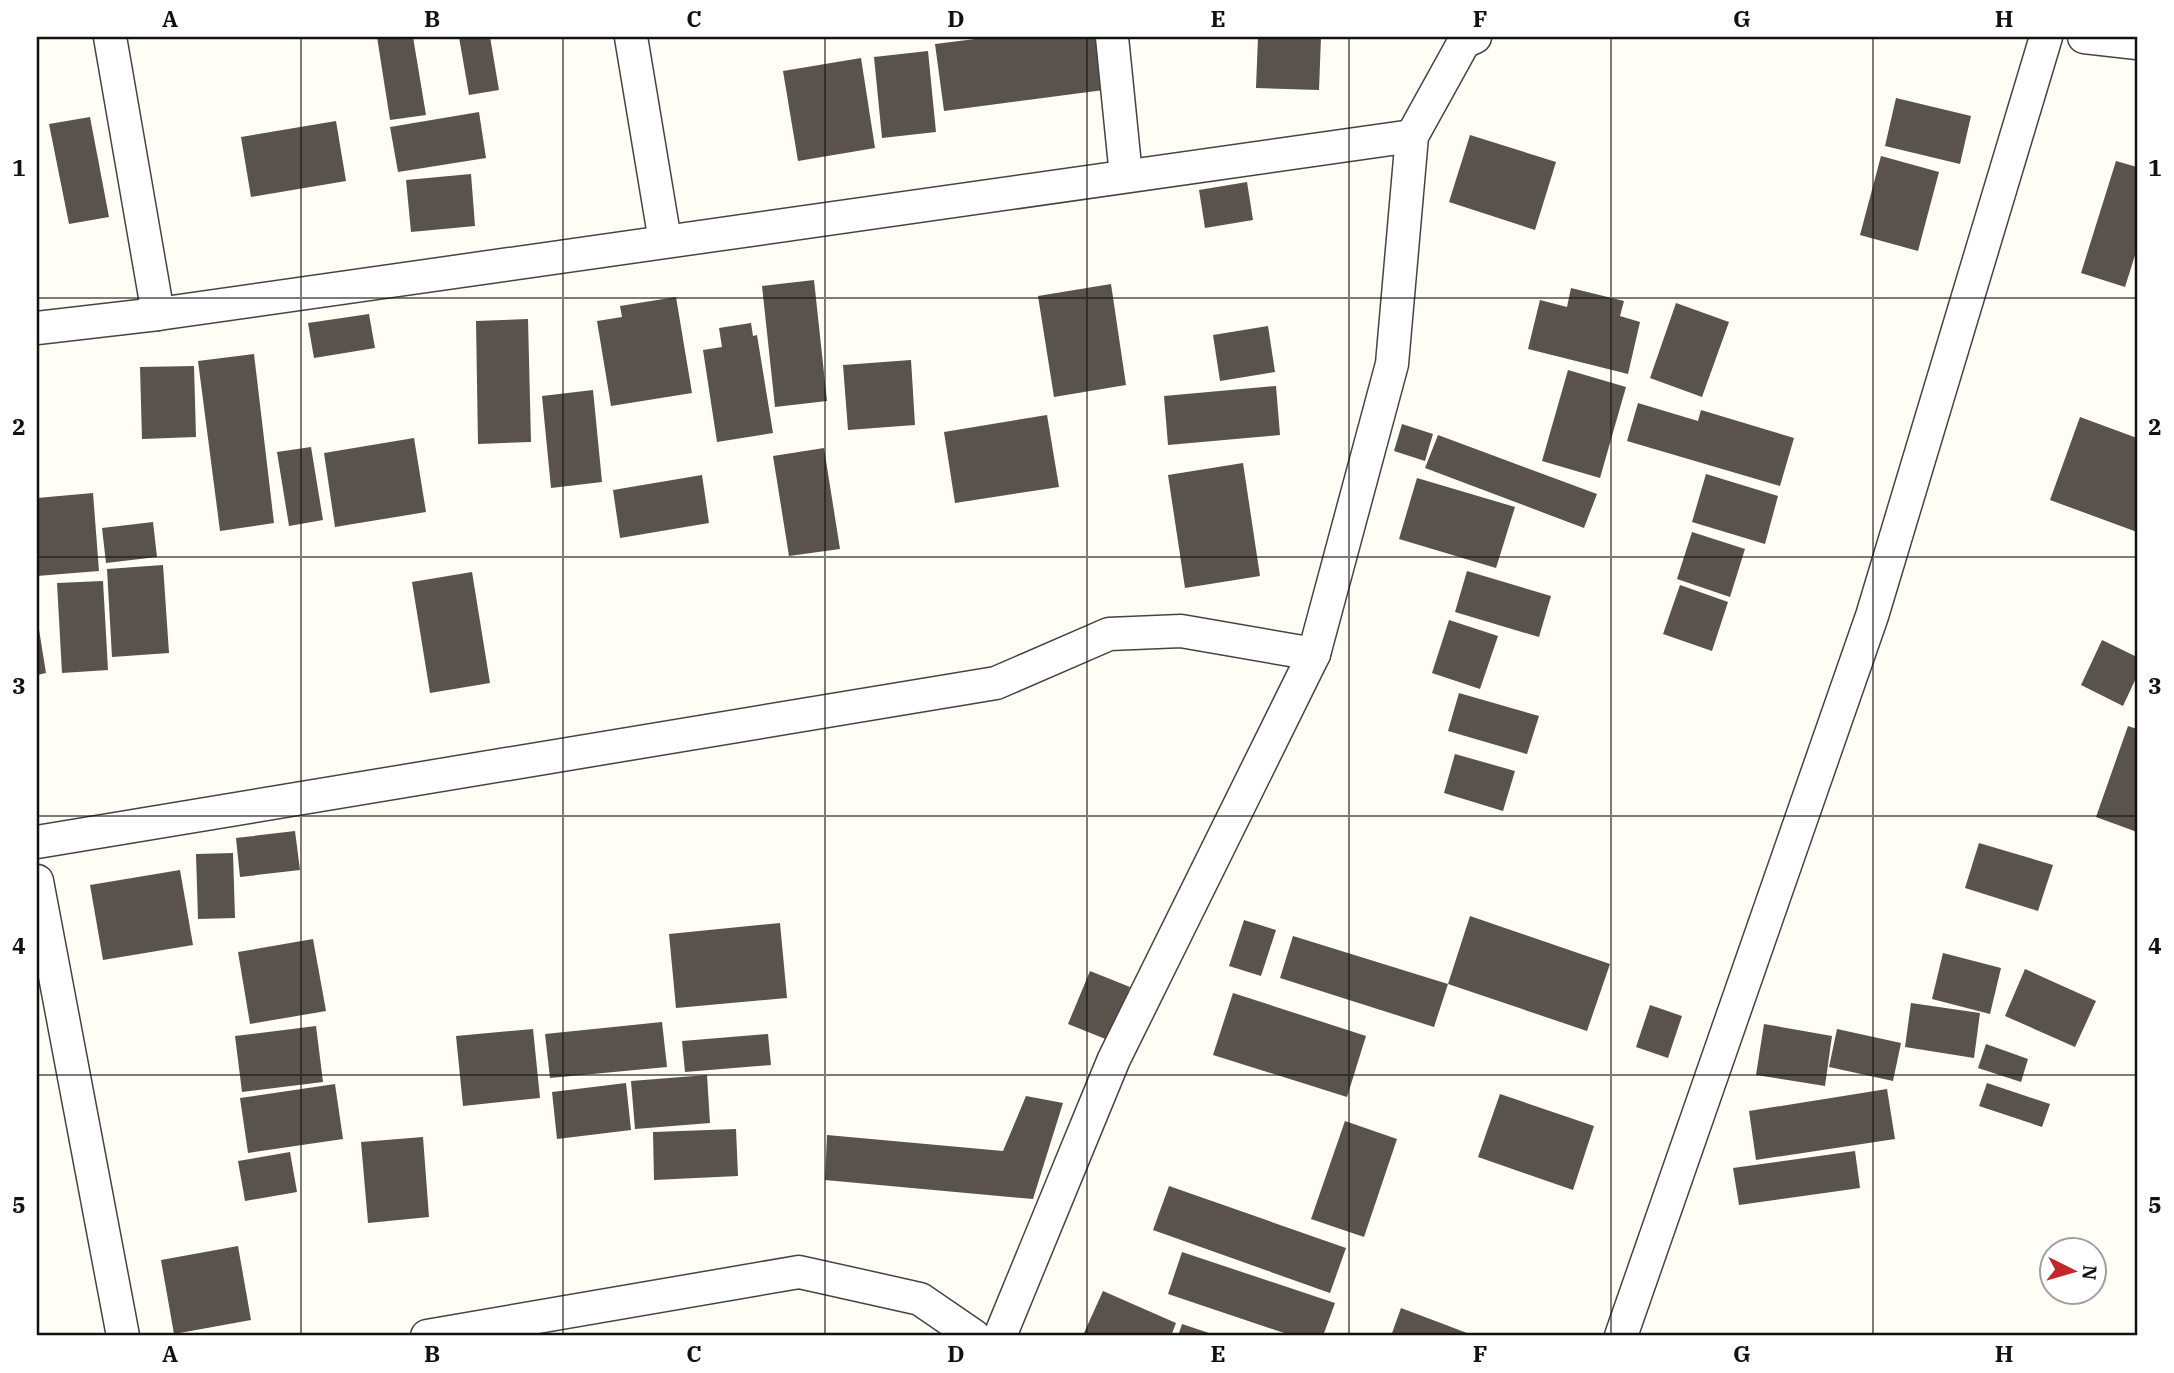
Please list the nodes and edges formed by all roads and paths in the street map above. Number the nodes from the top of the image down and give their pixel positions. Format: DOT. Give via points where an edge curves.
graph roads {
  1 [pos="110,37"];
  2 [pos="631,37"];
  3 [pos="1112,37"];
  4 [pos="1475,37"];
  5 [pos="2046,37"];
  6 [pos="2084,37"];
  7 [pos="2137,43"];
  8 [pos="1412,136"];
  9 [pos="1126,176"];
  10 [pos="665,241"];
  11 [pos="158,314"];
  12 [pos="37,328"];
  13 [pos="1314,654"];
  14 [pos="37,842"];
  15 [pos="37,881"];
  16 [pos="123,1336"];
  17 [pos="427,1336"];
  18 [pos="974,1336"];
  19 [pos="1000,1336"];
  20 [pos="1621,1336"];
  1 -- 11 [label="street"];
  2 -- 10 [label="street"];
  3 -- 9 [label="street"];
  4 -- 8 [label="street" via="1464,42"];
  5 -- 20 [label="street" via="1872,615"];
  6 -- 7 [label="street"];
  8 -- 9 [label="street"];
  8 -- 13 [label="street" via="1392,364"];
  9 -- 10 [label="street"];
  10 -- 11 [label="street"];
  11 -- 12 [label="street"];
  13 -- 14 [label="street" via="1181,631 1109,634 996,683"];
  13 -- 19 [label="street" via="1114,1059"];
  15 -- 16 [label="street"];
  17 -- 18 [label="street" via="799,1272 920,1299"];
}
